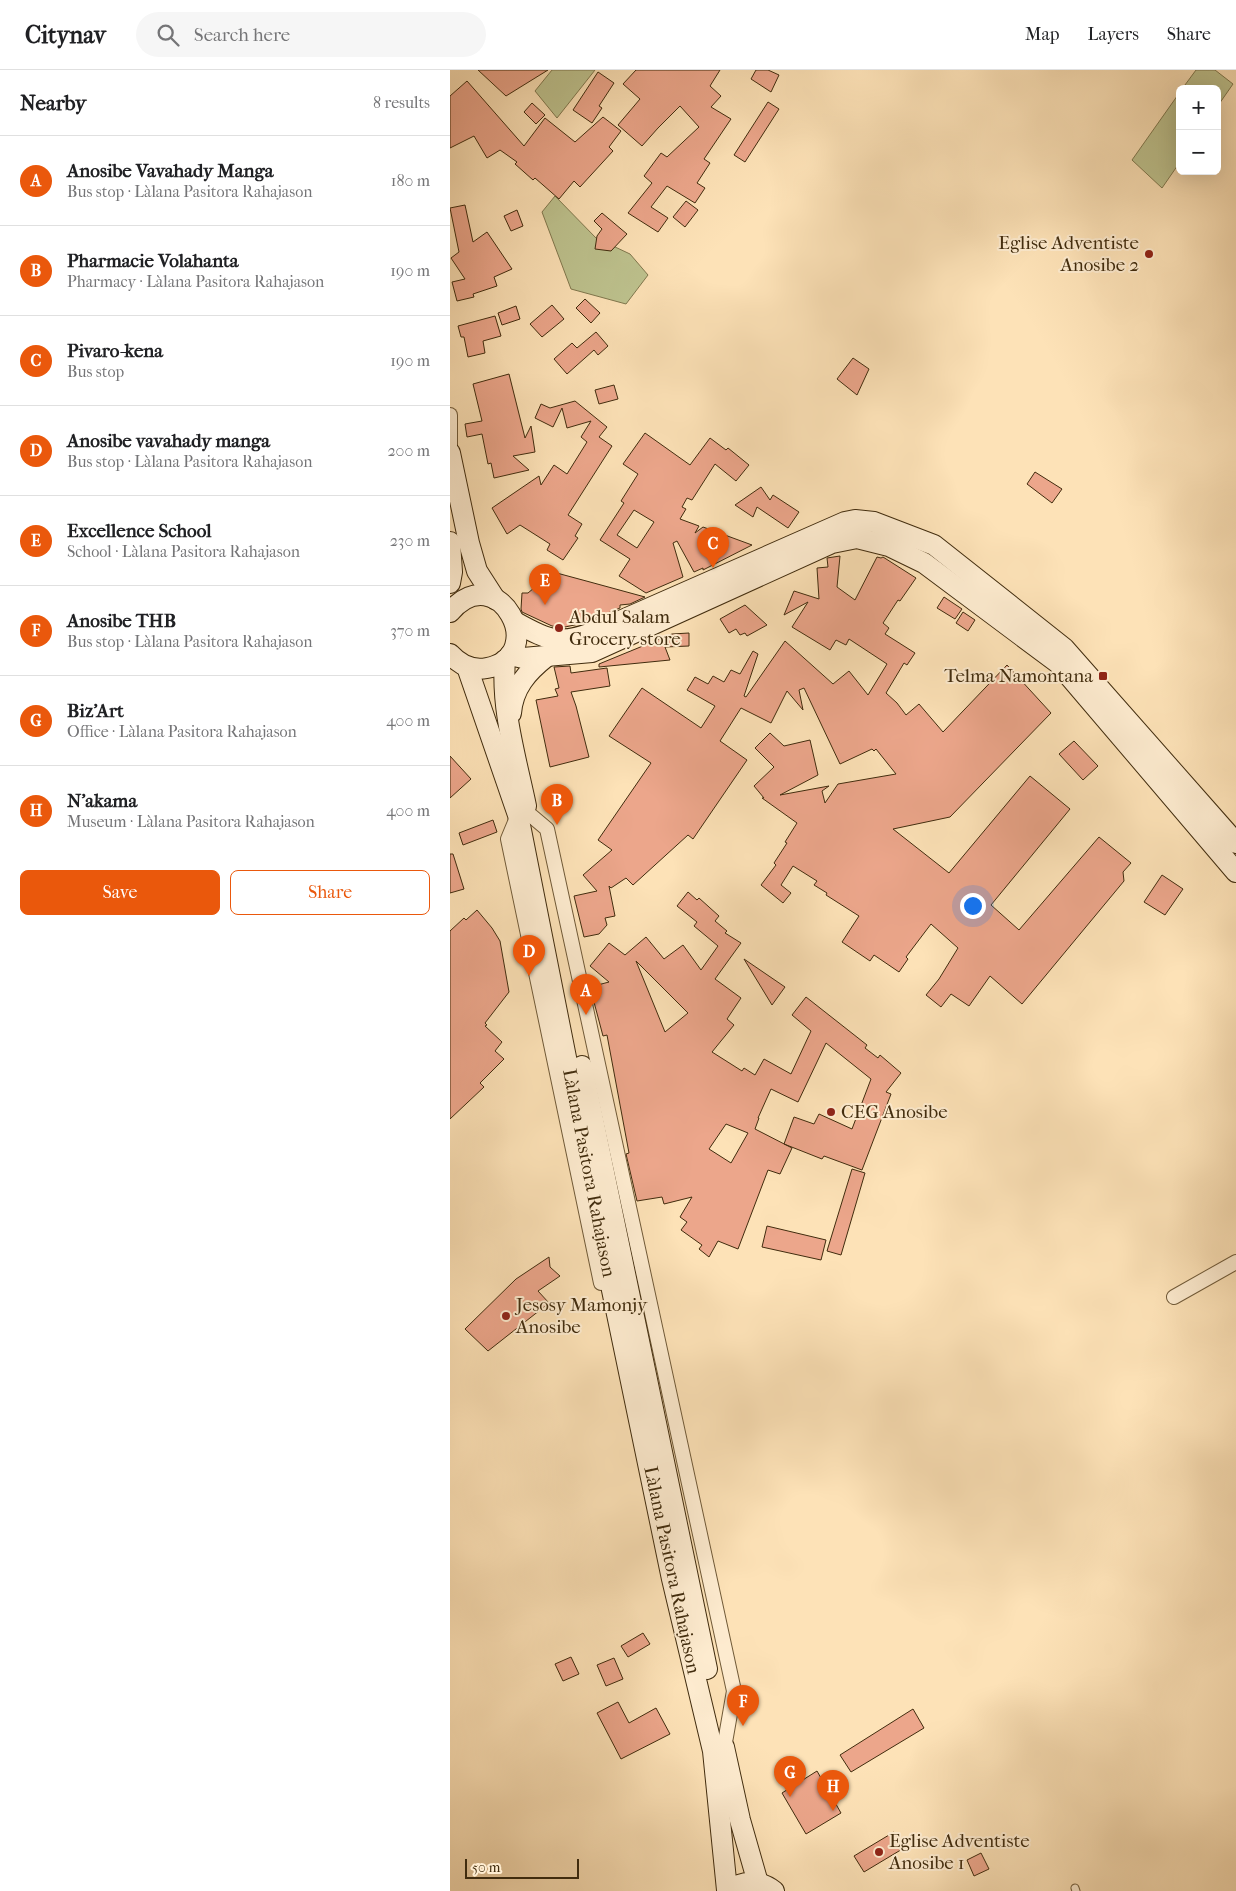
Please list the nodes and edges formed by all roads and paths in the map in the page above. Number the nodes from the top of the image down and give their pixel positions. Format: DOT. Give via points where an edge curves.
graph roads {
  1 [pos="450,415"];
  2 [pos="450,453"];
  3 [pos="450,542"];
  4 [pos="451,577"];
  5 [pos="495,599"];
  6 [pos="450,612"];
  7 [pos="515,622"];
  8 [pos="450,654"];
  9 [pos="507,657"];
  10 [pos="546,657"];
  11 [pos="467,667"];
  12 [pos="510,736"];
  13 [pos="523,814"];
  14 [pos="1236,843"];
  15 [pos="1236,872"];
  16 [pos="1236,1262"];
  17 [pos="1174,1297"];
  18 [pos="719,1750"];
  19 [pos="766,1887"];
  20 [pos="727,1891"];
  1 -- 2 [label="street"];
  2 -- 5 [label="main road" via="477,571"];
  3 -- 4 [label="main road"];
  5 -- 6 [label="main road" via="486,596 466,599"];
  5 -- 7 [label="main road" via="510,611"];
  7 -- 9 [label="main road, Làlana Pasitora Rahajason" via="515,645"];
  7 -- 14 [label="main road" via="541,636 576,639 845,522 874,522 941,549 1064,648"];
  8 -- 11 [label="main road"];
  9 -- 10 [label="main road"];
  9 -- 11 [label="main road" via="494,667 480,670"];
  9 -- 12 [label="main road, Làlana Pasitora Rahajason" via="503,684"];
  10 -- 12 [label="main road" via="530,669 517,687"];
  10 -- 15 [label="main road" via="592,652 832,543 857,538 889,546 924,563 1058,663"];
  11 -- 13 [label="main road, Làlana Pasitora Rahajason"];
  12 -- 13 [label="main road, Làlana Pasitora Rahajason"];
  13 -- 18 [label="main road, Làlana Pasitora Rahajason"];
  16 -- 17 [label="street"];
  18 -- 19 [label="main road, Làlana Pasitora Rahajason" via="740,1820"];
  18 -- 20 [label="main road, Làlana Pasitora Rahajason"];
  19 -- 20 [label="main road" via="748,1882"];
}
